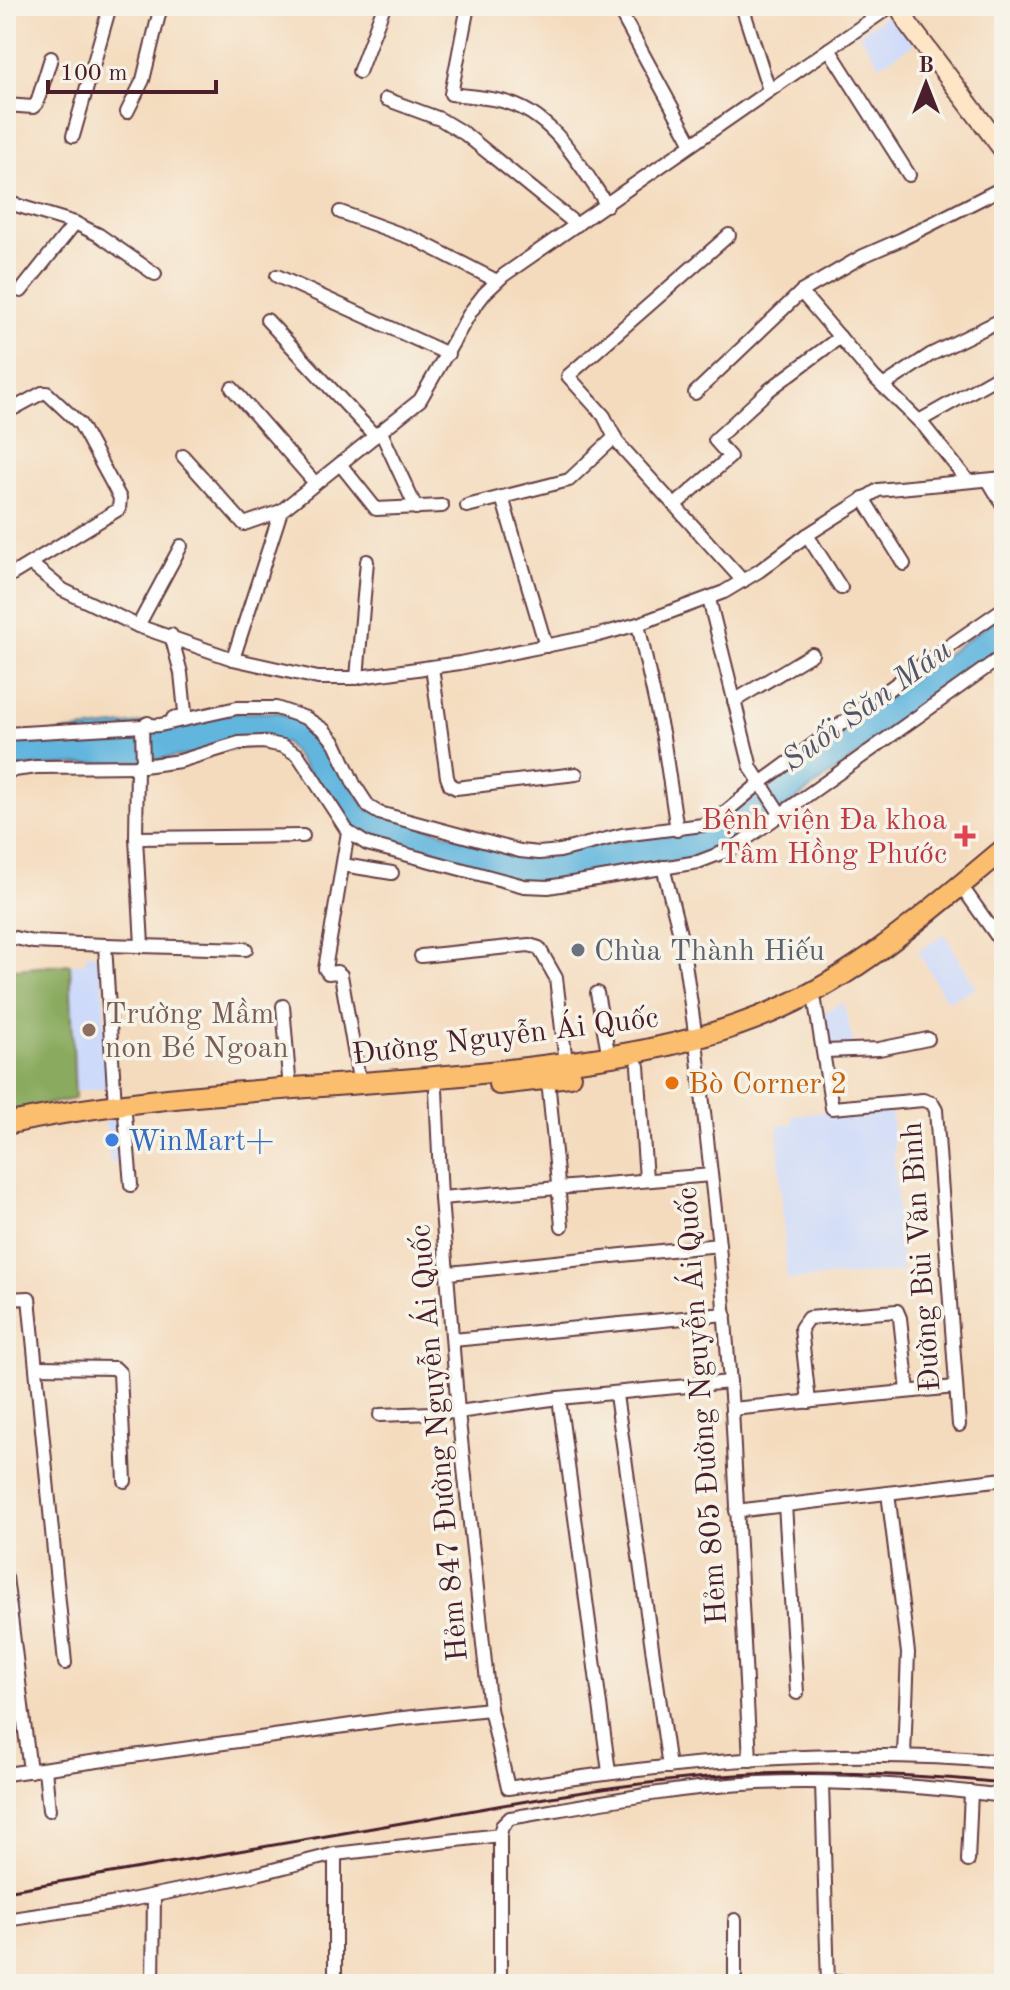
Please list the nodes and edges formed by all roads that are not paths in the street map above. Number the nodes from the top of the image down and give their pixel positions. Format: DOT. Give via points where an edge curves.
graph roads {
  1 [pos="110,6"];
  2 [pos="161,6"];
  3 [pos="384,6"];
  4 [pos="468,6"];
  5 [pos="617,6"];
  6 [pos="742,6"];
  7 [pos="891,6"];
  8 [pos="899,6"];
  9 [pos="829,49"];
  10 [pos="51,58"];
  11 [pos="359,72"];
  12 [pos="769,90"];
  13 [pos="386,99"];
  14 [pos="6,105"];
  15 [pos="127,112"];
  16 [pos="73,136"];
  17 [pos="692,144"];
  18 [pos="1004,151"];
  19 [pos="909,175"];
  20 [pos="1004,187"];
  21 [pos="6,202"];
  22 [pos="607,205"];
  23 [pos="340,212"];
  24 [pos="75,223"];
  25 [pos="577,225"];
  26 [pos="729,235"];
  27 [pos="155,274"];
  28 [pos="277,276"];
  29 [pos="497,281"];
  30 [pos="21,291"];
  31 [pos="801,292"];
  32 [pos="267,320"];
  33 [pos="997,322"];
  34 [pos="840,337"];
  35 [pos="448,354"];
  36 [pos="1004,373"];
  37 [pos="883,386"];
  38 [pos="232,388"];
  39 [pos="695,393"];
  40 [pos="9,411"];
  41 [pos="919,421"];
  42 [pos="378,434"];
  43 [pos="615,437"];
  44 [pos="183,456"];
  45 [pos="340,464"];
  46 [pos="1004,478"];
  47 [pos="988,480"];
  48 [pos="968,481"];
  49 [pos="315,483"];
  50 [pos="502,497"];
  51 [pos="863,498"];
  52 [pos="675,505"];
  53 [pos="442,506"];
  54 [pos="467,506"];
  55 [pos="1004,507"];
  56 [pos="416,508"];
  57 [pos="281,511"];
  58 [pos="807,535"];
  59 [pos="181,546"];
  60 [pos="367,561"];
  61 [pos="31,564"];
  62 [pos="904,564"];
  63 [pos="6,578"];
  64 [pos="743,581"];
  65 [pos="841,588"];
  66 [pos="709,599"];
  67 [pos="1004,608"];
  68 [pos="638,624"];
  69 [pos="138,626"];
  70 [pos="171,635"];
  71 [pos="546,646"];
  72 [pos="812,654"];
  73 [pos="1004,655"];
  74 [pos="233,659"];
  75 [pos="432,667"];
  76 [pos="357,678"];
  77 [pos="734,701"];
  78 [pos="142,726"];
  79 [pos="6,734"];
  80 [pos="140,766"];
  81 [pos="6,771"];
  82 [pos="576,774"];
  83 [pos="759,784"];
  84 [pos="781,815"];
  85 [pos="677,830"];
  86 [pos="348,832"];
  87 [pos="303,836"];
  88 [pos="136,838"];
  89 [pos="1004,849"];
  90 [pos="1004,864"];
  91 [pos="343,865"];
  92 [pos="663,867"];
  93 [pos="392,873"];
  94 [pos="967,894"];
  95 [pos="6,936"];
  96 [pos="105,945"];
  97 [pos="142,945"];
  98 [pos="1004,946"];
  99 [pos="246,949"];
  100 [pos="421,956"];
  101 [pos="597,993"];
  102 [pos="813,997"];
  103 [pos="283,1006"];
  104 [pos="928,1039"];
  105 [pos="696,1044"];
  106 [pos="825,1051"];
  107 [pos="609,1057"];
  108 [pos="566,1063"];
  109 [pos="638,1066"];
  110 [pos="548,1079"];
  111 [pos="360,1085"];
  112 [pos="290,1090"];
  113 [pos="436,1090"];
  114 [pos="120,1110"];
  115 [pos="6,1124"];
  116 [pos="6,1136"];
  117 [pos="711,1175"];
  118 [pos="646,1179"];
  119 [pos="131,1185"];
  120 [pos="559,1187"];
  121 [pos="441,1198"];
  122 [pos="562,1226"];
  123 [pos="719,1245"];
  124 [pos="449,1273"];
  125 [pos="6,1299"];
  126 [pos="725,1314"];
  127 [pos="453,1340"];
  128 [pos="36,1367"];
  129 [pos="730,1382"];
  130 [pos="955,1387"];
  131 [pos="908,1391"];
  132 [pos="616,1395"];
  133 [pos="559,1398"];
  134 [pos="809,1402"];
  135 [pos="732,1409"];
  136 [pos="458,1412"];
  137 [pos="380,1415"];
  138 [pos="959,1425"];
  139 [pos="1004,1479"];
  140 [pos="125,1481"];
  141 [pos="888,1493"];
  142 [pos="785,1505"];
  143 [pos="736,1511"];
  144 [pos="6,1577"];
  145 [pos="65,1663"];
  146 [pos="797,1693"];
  147 [pos="490,1709"];
  148 [pos="904,1755"];
  149 [pos="750,1760"];
  150 [pos="1004,1762"];
  151 [pos="669,1767"];
  152 [pos="45,1769"];
  153 [pos="30,1771"];
  154 [pos="609,1772"];
  155 [pos="6,1774"];
  156 [pos="822,1783"];
  157 [pos="971,1792"];
  158 [pos="1004,1796"];
  159 [pos="49,1810"];
  160 [pos="500,1835"];
  161 [pos="335,1854"];
  162 [pos="968,1861"];
  163 [pos="154,1895"];
  164 [pos="6,1920"];
  165 [pos="735,1920"];
  166 [pos="828,1983"];
  167 [pos="153,1984"];
  168 [pos="335,1984"];
  169 [pos="500,1984"];
  170 [pos="735,1984"];
  171 [pos="924,1984"];
  1 -- 16 [label="street"];
  2 -- 15 [label="street" via="143,80"];
  3 -- 11 [label="street"];
  4 -- 22 [label="street" via="451,94 500,100 541,118"];
  5 -- 17 [label="street"];
  6 -- 12 [label="street"];
  7 -- 9 [label="street"];
  8 -- 18 [label="street"];
  9 -- 12 [label="street"];
  9 -- 19 [label="street"];
  10 -- 14 [label="street" via="37,103"];
  12 -- 17 [label="street"];
  13 -- 25 [label="street" via="465,134"];
  17 -- 22 [label="street"];
  20 -- 31 [label="street"];
  21 -- 24 [label="street"];
  22 -- 25 [label="street"];
  23 -- 29 [label="street" via="417,240"];
  24 -- 27 [label="street"];
  24 -- 30 [label="street"];
  25 -- 29 [label="street"];
  26 -- 43 [label="street" via="568,376 604,416"];
  28 -- 35 [label="street"];
  29 -- 35 [label="street" via="471,311"];
  31 -- 34 [label="street"];
  31 -- 39 [label="street"];
  32 -- 42 [label="street"];
  33 -- 37 [label="street" via="930,355"];
  34 -- 37 [label="street"];
  34 -- 52 [label="street" via="769,390 715,440 730,457"];
  35 -- 42 [label="street" via="420,400"];
  36 -- 41 [label="street"];
  37 -- 41 [label="street"];
  38 -- 49 [label="street"];
  40 -- 61 [label="street" via="47,393 80,424 120,498 119,509"];
  41 -- 48 [label="street"];
  42 -- 45 [label="street"];
  42 -- 56 [label="street"];
  43 -- 50 [label="street" via="569,480"];
  43 -- 52 [label="street"];
  44 -- 57 [label="street" via="244,524"];
  45 -- 49 [label="street"];
  45 -- 56 [label="street" via="376,509"];
  46 -- 47 [label="street"];
  47 -- 48 [label="street"];
  47 -- 55 [label="street"];
  48 -- 51 [label="street" via="887,488"];
  49 -- 57 [label="street"];
  50 -- 54 [label="street"];
  50 -- 71 [label="street"];
  51 -- 58 [label="street"];
  51 -- 62 [label="street"];
  52 -- 64 [label="street"];
  53 -- 56 [label="street"];
  57 -- 74 [label="street"];
  58 -- 64 [label="street"];
  58 -- 65 [label="street"];
  59 -- 69 [label="street"];
  60 -- 76 [label="street"];
  61 -- 63 [label="street"];
  61 -- 69 [label="street" via="63,590"];
  64 -- 66 [label="street"];
  66 -- 68 [label="street"];
  66 -- 77 [label="street"];
  67 -- 83 [label="street"];
  68 -- 71 [label="street"];
  68 -- 85 [label="street"];
  69 -- 70 [label="street"];
  70 -- 74 [label="street"];
  70 -- 78 [label="street" via="185,712"];
  71 -- 75 [label="street"];
  72 -- 77 [label="street"];
  73 -- 84 [label="street"];
  74 -- 76 [label="street" via="318,678"];
  75 -- 76 [label="street"];
  75 -- 82 [label="street" via="450,785"];
  77 -- 83 [label="street"];
  78 -- 79 [label="street"];
  78 -- 80 [label="street"];
  78 -- 85 [label="street" via="237,708 276,708 324,730 369,807 379,813 520,851 560,851 622,835"];
  80 -- 81 [label="street"];
  80 -- 86 [label="street" via="180,761 239,743 283,746 298,755"];
  80 -- 88 [label="street"];
  83 -- 84 [label="street"];
  83 -- 85 [label="street" via="722,815"];
  84 -- 92 [label="street" via="732,849"];
  86 -- 91 [label="street"];
  86 -- 92 [label="street" via="367,844 524,886 548,887"];
  87 -- 88 [label="street"];
  88 -- 97 [label="street"];
  89 -- 102 [label="main road, Đường Nguyễn Ái Quốc"];
  90 -- 94 [label="main road, Đường Nguyễn Ái Quốc"];
  91 -- 93 [label="street"];
  91 -- 111 [label="street" via="325,969 341,975"];
  92 -- 105 [label="street, Hẻm 805 Đường Nguyễn Ái Quốc" via="682,942"];
  94 -- 98 [label="street"];
  94 -- 102 [label="main road, Đường Nguyễn Ái Quốc" via="874,966"];
  95 -- 96 [label="street"];
  96 -- 97 [label="street"];
  96 -- 114 [label="street"];
  97 -- 99 [label="street"];
  100 -- 108 [label="street" via="539,948 556,978"];
  101 -- 107 [label="street"];
  102 -- 105 [label="main road, Đường Nguyễn Ái Quốc"];
  102 -- 106 [label="street, Đường Bùi Văn Bình"];
  103 -- 112 [label="street"];
  104 -- 106 [label="street" via="879,1049"];
  105 -- 107 [label="main road, Đường Nguyễn Ái Quốc"];
  105 -- 109 [label="main road, Đường Nguyễn Ái Quốc"];
  105 -- 117 [label="street, Hẻm 805 Đường Nguyễn Ái Quốc"];
  106 -- 130 [label="street, Đường Bùi Văn Bình" via="832,1108 923,1100 936,1110"];
  107 -- 108 [label="main road, Đường Nguyễn Ái Quốc"];
  108 -- 111 [label="main road, Đường Nguyễn Ái Quốc"];
  109 -- 110 [label="main road, Đường Nguyễn Ái Quốc"];
  109 -- 118 [label="street"];
  110 -- 113 [label="main road, Đường Nguyễn Ái Quốc"];
  110 -- 120 [label="street"];
  111 -- 112 [label="main road, Đường Nguyễn Ái Quốc"];
  112 -- 114 [label="main road, Đường Nguyễn Ái Quốc"];
  113 -- 114 [label="main road, Đường Nguyễn Ái Quốc"];
  113 -- 121 [label="street, Hẻm 847 Đường Nguyễn Ái Quốc"];
  114 -- 115 [label="main road, Đường Nguyễn Ái Quốc"];
  114 -- 116 [label="main road, Đường Nguyễn Ái Quốc"];
  114 -- 119 [label="street"];
  117 -- 118 [label="street"];
  117 -- 123 [label="street, Hẻm 805 Đường Nguyễn Ái Quốc"];
  118 -- 120 [label="street"];
  120 -- 121 [label="street"];
  120 -- 122 [label="street"];
  121 -- 124 [label="street, Hẻm 847 Đường Nguyễn Ái Quốc"];
  123 -- 124 [label="street"];
  123 -- 126 [label="street, Hẻm 805 Đường Nguyễn Ái Quốc"];
  124 -- 127 [label="street, Hẻm 847 Đường Nguyễn Ái Quốc"];
  125 -- 128 [label="street" via="29,1298"];
  126 -- 127 [label="street"];
  126 -- 129 [label="street, Hẻm 805 Đường Nguyễn Ái Quốc"];
  127 -- 136 [label="street, Hẻm 847 Đường Nguyễn Ái Quốc"];
  128 -- 140 [label="street" via="115,1368 120,1373"];
  128 -- 145 [label="street"];
  129 -- 132 [label="street"];
  129 -- 135 [label="street, Hẻm 805 Đường Nguyễn Ái Quốc"];
  130 -- 131 [label="street"];
  130 -- 138 [label="street, Đường Bùi Văn Bình"];
  131 -- 134 [label="street"];
  131 -- 134 [label="street" via="897,1311 808,1318 801,1328"];
  132 -- 133 [label="street"];
  132 -- 151 [label="street"];
  133 -- 136 [label="street"];
  133 -- 154 [label="street"];
  134 -- 135 [label="street"];
  135 -- 143 [label="street, Hẻm 805 Đường Nguyễn Ái Quốc"];
  136 -- 137 [label="street"];
  136 -- 147 [label="street, Hẻm 847 Đường Nguyễn Ái Quốc"];
  139 -- 141 [label="street"];
  141 -- 142 [label="street"];
  141 -- 148 [label="street" via="908,1653"];
  142 -- 143 [label="street"];
  142 -- 146 [label="street"];
  143 -- 149 [label="street, Hẻm 805 Đường Nguyễn Ái Quốc"];
  144 -- 153 [label="street"];
  147 -- 152 [label="street"];
  147 -- 154 [label="street, Hẻm 847 Đường Nguyễn Ái Quốc" via="508,1788"];
  148 -- 149 [label="street"];
  148 -- 150 [label="street"];
  149 -- 151 [label="street"];
  151 -- 154 [label="street"];
  152 -- 153 [label="street"];
  152 -- 159 [label="street"];
  153 -- 155 [label="street"];
  156 -- 157 [label="street"];
  156 -- 160 [label="street" via="670,1791 510,1818"];
  156 -- 166 [label="street"];
  157 -- 158 [label="street"];
  157 -- 162 [label="street"];
  160 -- 161 [label="street"];
  160 -- 169 [label="street"];
  161 -- 163 [label="street"];
  161 -- 168 [label="street"];
  163 -- 164 [label="street"];
  163 -- 167 [label="street"];
  165 -- 170 [label="street"];
  166 -- 171 [label="street"];
}
